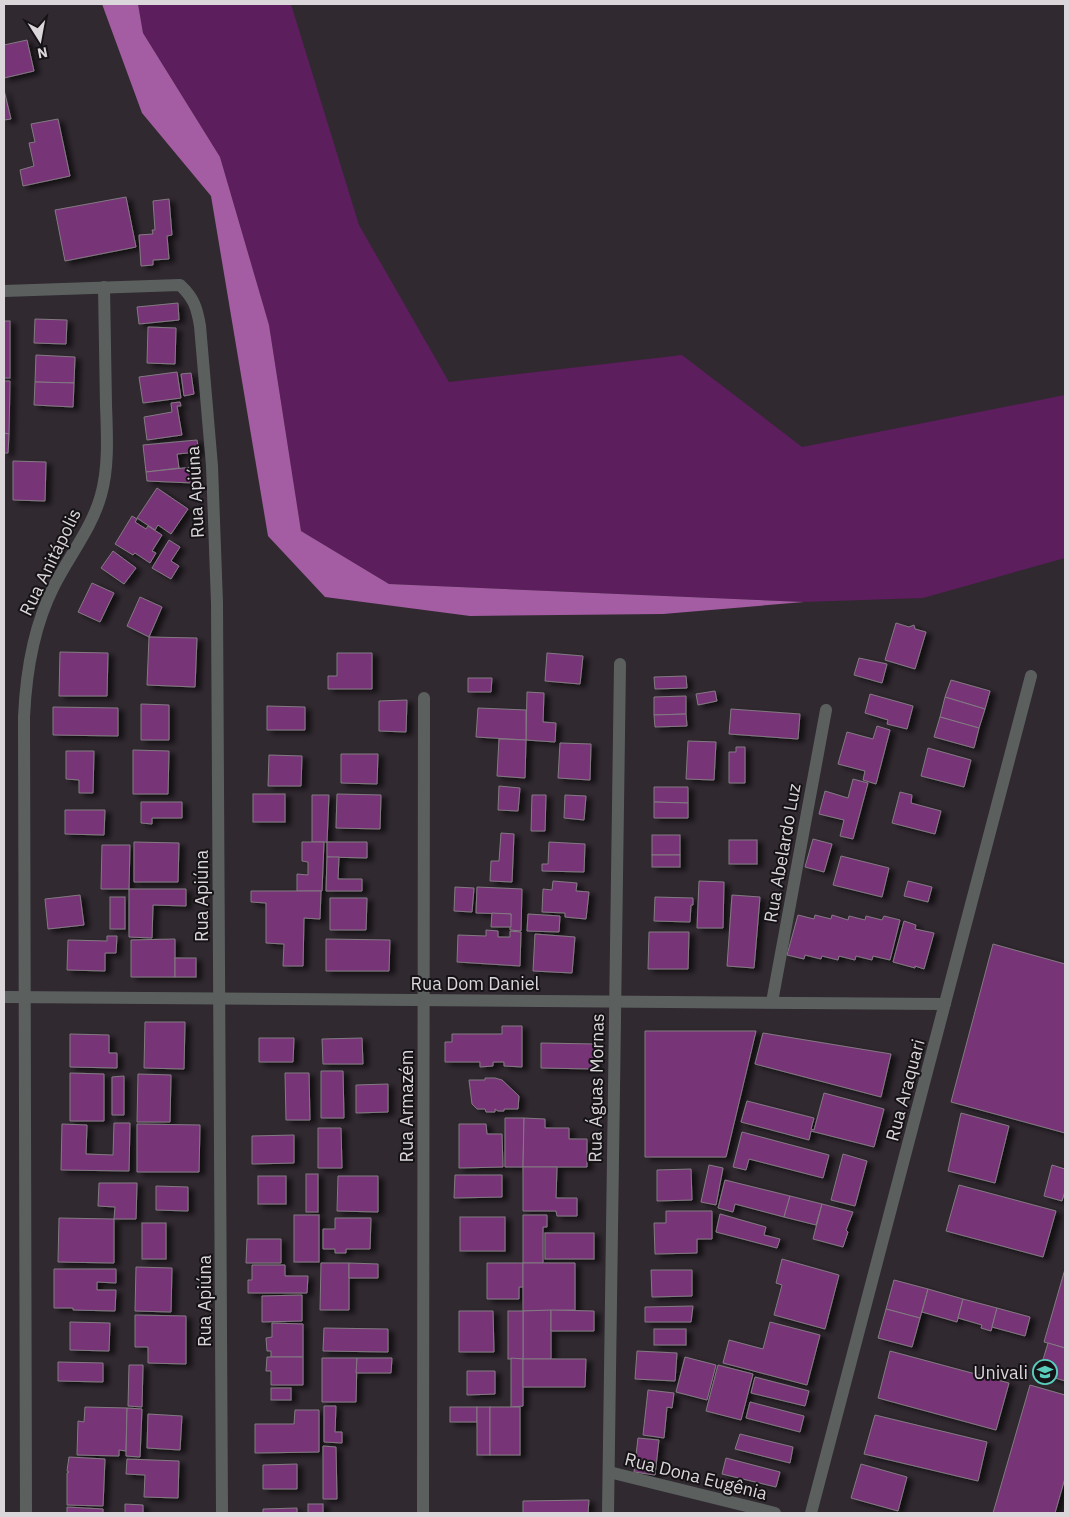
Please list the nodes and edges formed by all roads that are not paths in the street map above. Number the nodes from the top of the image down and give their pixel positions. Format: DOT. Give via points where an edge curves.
graph roads {
  1 [pos="104,287"];
  2 [pos="4,291"];
  3 [pos="620,664"];
  4 [pos="1032,676"];
  5 [pos="424,698"];
  6 [pos="826,710"];
  7 [pos="4,997"];
  8 [pos="24,997"];
  9 [pos="220,999"];
  10 [pos="424,1000"];
  11 [pos="615,1001"];
  12 [pos="772,1002"];
  13 [pos="945,1004"];
  14 [pos="609,1472"];
  15 [pos="26,1513"];
  16 [pos="222,1513"];
  17 [pos="423,1513"];
  18 [pos="608,1513"];
  19 [pos="775,1513"];
  20 [pos="811,1513"];
  1 -- 2 [label="street"];
  1 -- 8 [label="street, Rua Anitápolis" via="107,434 102,495 41,615 26,688"];
  1 -- 9 [label="street, Rua Apiúna" via="180,285 191,296 200,326 212,466 217,603"];
  3 -- 11 [label="street, Rua Águas Mornas"];
  4 -- 13 [label="street, Rua Araquari"];
  5 -- 10 [label="street, Rua Armazém"];
  6 -- 12 [label="street, Rua Abelardo Luz"];
  7 -- 8 [label="street, Rua Dom Daniel"];
  8 -- 9 [label="street, Rua Dom Daniel"];
  8 -- 15 [label="street, Rua Anitápolis"];
  9 -- 10 [label="street, Rua Dom Daniel"];
  9 -- 16 [label="street, Rua Apiúna"];
  10 -- 11 [label="street, Rua Dom Daniel"];
  10 -- 17 [label="street, Rua Armazém"];
  11 -- 12 [label="street, Rua Dom Daniel"];
  11 -- 14 [label="street, Rua Águas Mornas"];
  12 -- 13 [label="street, Rua Dom Daniel"];
  13 -- 20 [label="street, Rua Araquari"];
  14 -- 18 [label="street, Rua Águas Mornas"];
  14 -- 19 [label="street, Rua Dona Eugênia"];
}
